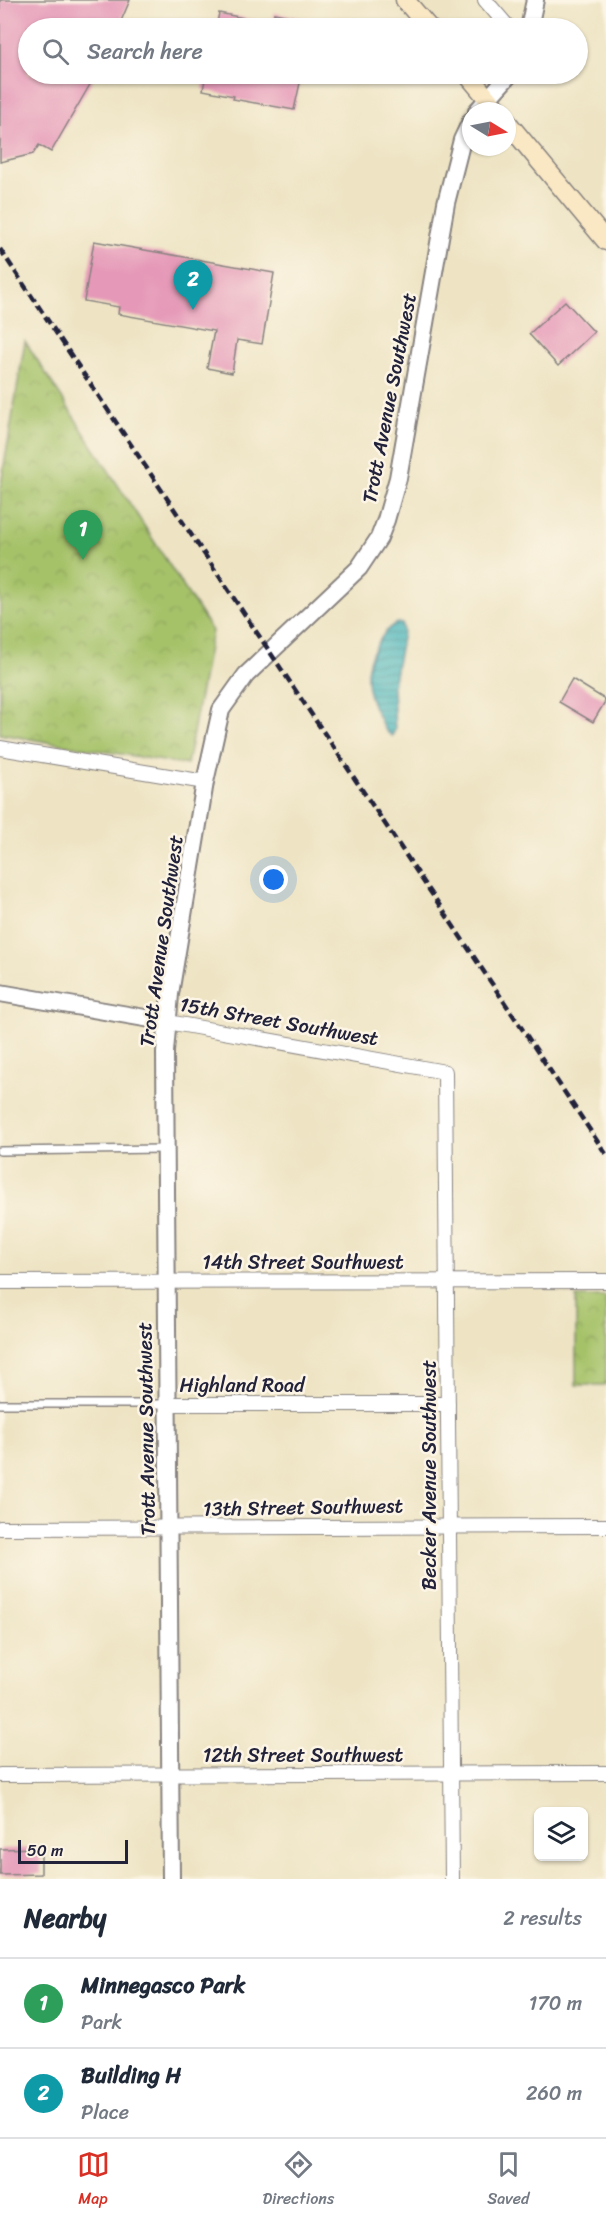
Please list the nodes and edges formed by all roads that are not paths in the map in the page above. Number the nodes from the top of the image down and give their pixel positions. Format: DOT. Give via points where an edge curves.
graph roads {
  1 [pos="405,0"];
  2 [pos="485,0"];
  3 [pos="535,0"];
  4 [pos="420,18"];
  5 [pos="500,18"];
  6 [pos="532,18"];
  7 [pos="473,84"];
  8 [pos="503,84"];
  9 [pos="484,102"];
  10 [pos="490,102"];
  11 [pos="516,133"];
  12 [pos="462,140"];
  13 [pos="606,241"];
  14 [pos="0,748"];
  15 [pos="206,782"];
  16 [pos="0,993"];
  17 [pos="168,1022"];
  18 [pos="445,1071"];
  19 [pos="165,1149"];
  20 [pos="0,1151"];
  21 [pos="166,1281"];
  22 [pos="447,1281"];
  23 [pos="606,1281"];
  24 [pos="0,1282"];
  25 [pos="0,1404"];
  26 [pos="167,1404"];
  27 [pos="448,1404"];
  28 [pos="449,1525"];
  29 [pos="606,1526"];
  30 [pos="0,1528"];
  31 [pos="169,1528"];
  32 [pos="606,1773"];
  33 [pos="171,1774"];
  34 [pos="451,1774"];
  35 [pos="0,1775"];
  36 [pos="171,1879"];
  37 [pos="452,1879"];
  1 -- 4 [label="main road"];
  2 -- 5 [label="street"];
  3 -- 6 [label="street"];
  7 -- 9 [label="main road"];
  8 -- 10 [label="street"];
  11 -- 13 [label="main road"];
  12 -- 15 [label="street, Trott Avenue Southwest" via="446,203 399,469 379,538 359,568 235,688 219,716"];
  14 -- 15 [label="street"];
  15 -- 17 [label="street, Trott Avenue Southwest"];
  16 -- 17 [label="street, 15th Street Southwest"];
  17 -- 18 [label="street, 15th Street Southwest"];
  17 -- 19 [label="street, Trott Avenue Southwest"];
  18 -- 22 [label="street, Becker Avenue Southwest"];
  19 -- 20 [label="lane"];
  19 -- 21 [label="street, Trott Avenue Southwest"];
  21 -- 22 [label="street, 14th Street Southwest"];
  21 -- 24 [label="street, 14th Street Southwest"];
  21 -- 26 [label="street, Trott Avenue Southwest"];
  22 -- 23 [label="street, 14th Street Southwest"];
  22 -- 27 [label="street, Becker Avenue Southwest"];
  25 -- 26 [label="lane, Highland Road"];
  26 -- 27 [label="street, Highland Road"];
  26 -- 31 [label="street, Trott Avenue Southwest"];
  27 -- 28 [label="street, Becker Avenue Southwest"];
  28 -- 29 [label="street, 13th Street Southwest"];
  28 -- 31 [label="street, 13th Street Southwest"];
  28 -- 34 [label="street, Becker Avenue Southwest"];
  30 -- 31 [label="street, 13th Street Southwest"];
  31 -- 33 [label="street, Trott Avenue Southwest"];
  32 -- 34 [label="street, 12th Street Southwest"];
  33 -- 34 [label="street, 12th Street Southwest"];
  33 -- 35 [label="street, 12th Street Southwest"];
  33 -- 36 [label="street, Trott Avenue Southwest"];
  34 -- 37 [label="street, Becker Avenue Southwest"];
}
